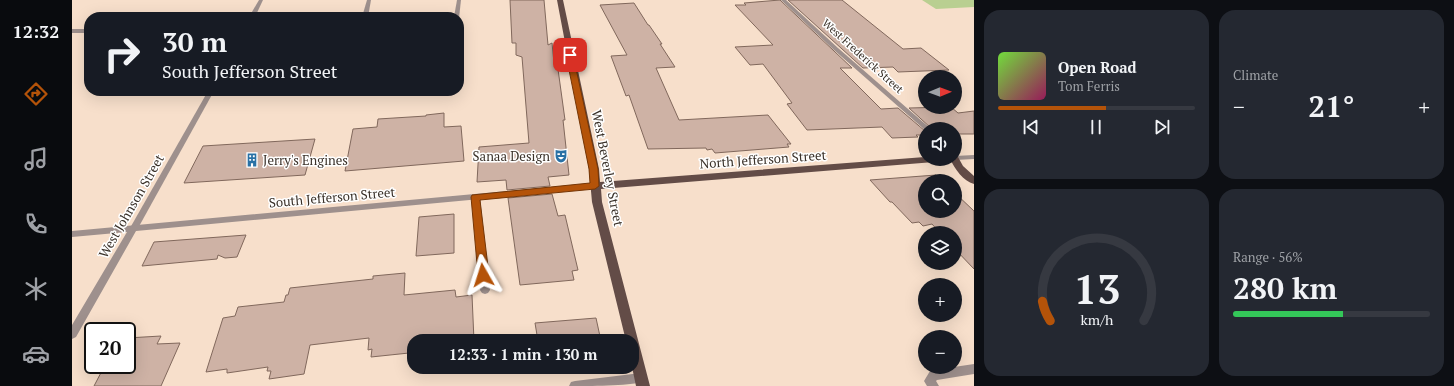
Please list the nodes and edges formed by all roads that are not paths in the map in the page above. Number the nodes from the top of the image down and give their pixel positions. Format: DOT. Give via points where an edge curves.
graph roads {
  1 [pos="262,0"];
  2 [pos="369,0"];
  3 [pos="459,0"];
  4 [pos="560,0"];
  5 [pos="784,0"];
  6 [pos="255,12"];
  7 [pos="366,12"];
  8 [pos="458,12"];
  9 [pos="72,31"];
  10 [pos="84,31"];
  11 [pos="208,96"];
  12 [pos="920,122"];
  13 [pos="974,157"];
  14 [pos="962,158"];
  15 [pos="918,160"];
  16 [pos="959,166"];
  17 [pos="974,181"];
  18 [pos="595,186"];
  19 [pos="476,197"];
  20 [pos="134,228"];
  21 [pos="72,234"];
  22 [pos="485,290"];
  23 [pos="72,334"];
  24 [pos="630,334"];
  25 [pos="974,369"];
  26 [pos="639,370"];
  27 [pos="642,382"];
  28 [pos="576,386"];
  29 [pos="933,386"];
  1 -- 6 [label="street"];
  2 -- 7 [label="street"];
  3 -- 8 [label="street"];
  4 -- 18 [label="main road, West Beverley Street" via="594,169"];
  5 -- 12 [label="street, West Frederick Street"];
  9 -- 10 [label="street"];
  11 -- 20 [label="street, West Johnson Street"];
  13 -- 14 [label="street"];
  15 -- 18 [label="main road, North Jefferson Street"];
  16 -- 17 [label="main road"];
  18 -- 19 [label="street, South Jefferson Street"];
  18 -- 24 [label="main road, West Beverley Street"];
  19 -- 20 [label="street, South Jefferson Street"];
  19 -- 22 [label="street"];
  20 -- 21 [label="street, South Jefferson Street"];
  20 -- 23 [label="street, West Johnson Street"];
  25 -- 29 [label="street" via="934,375 930,381"];
  26 -- 27 [label="main road, West Beverley Street"];
  27 -- 28 [label="street"];
}
